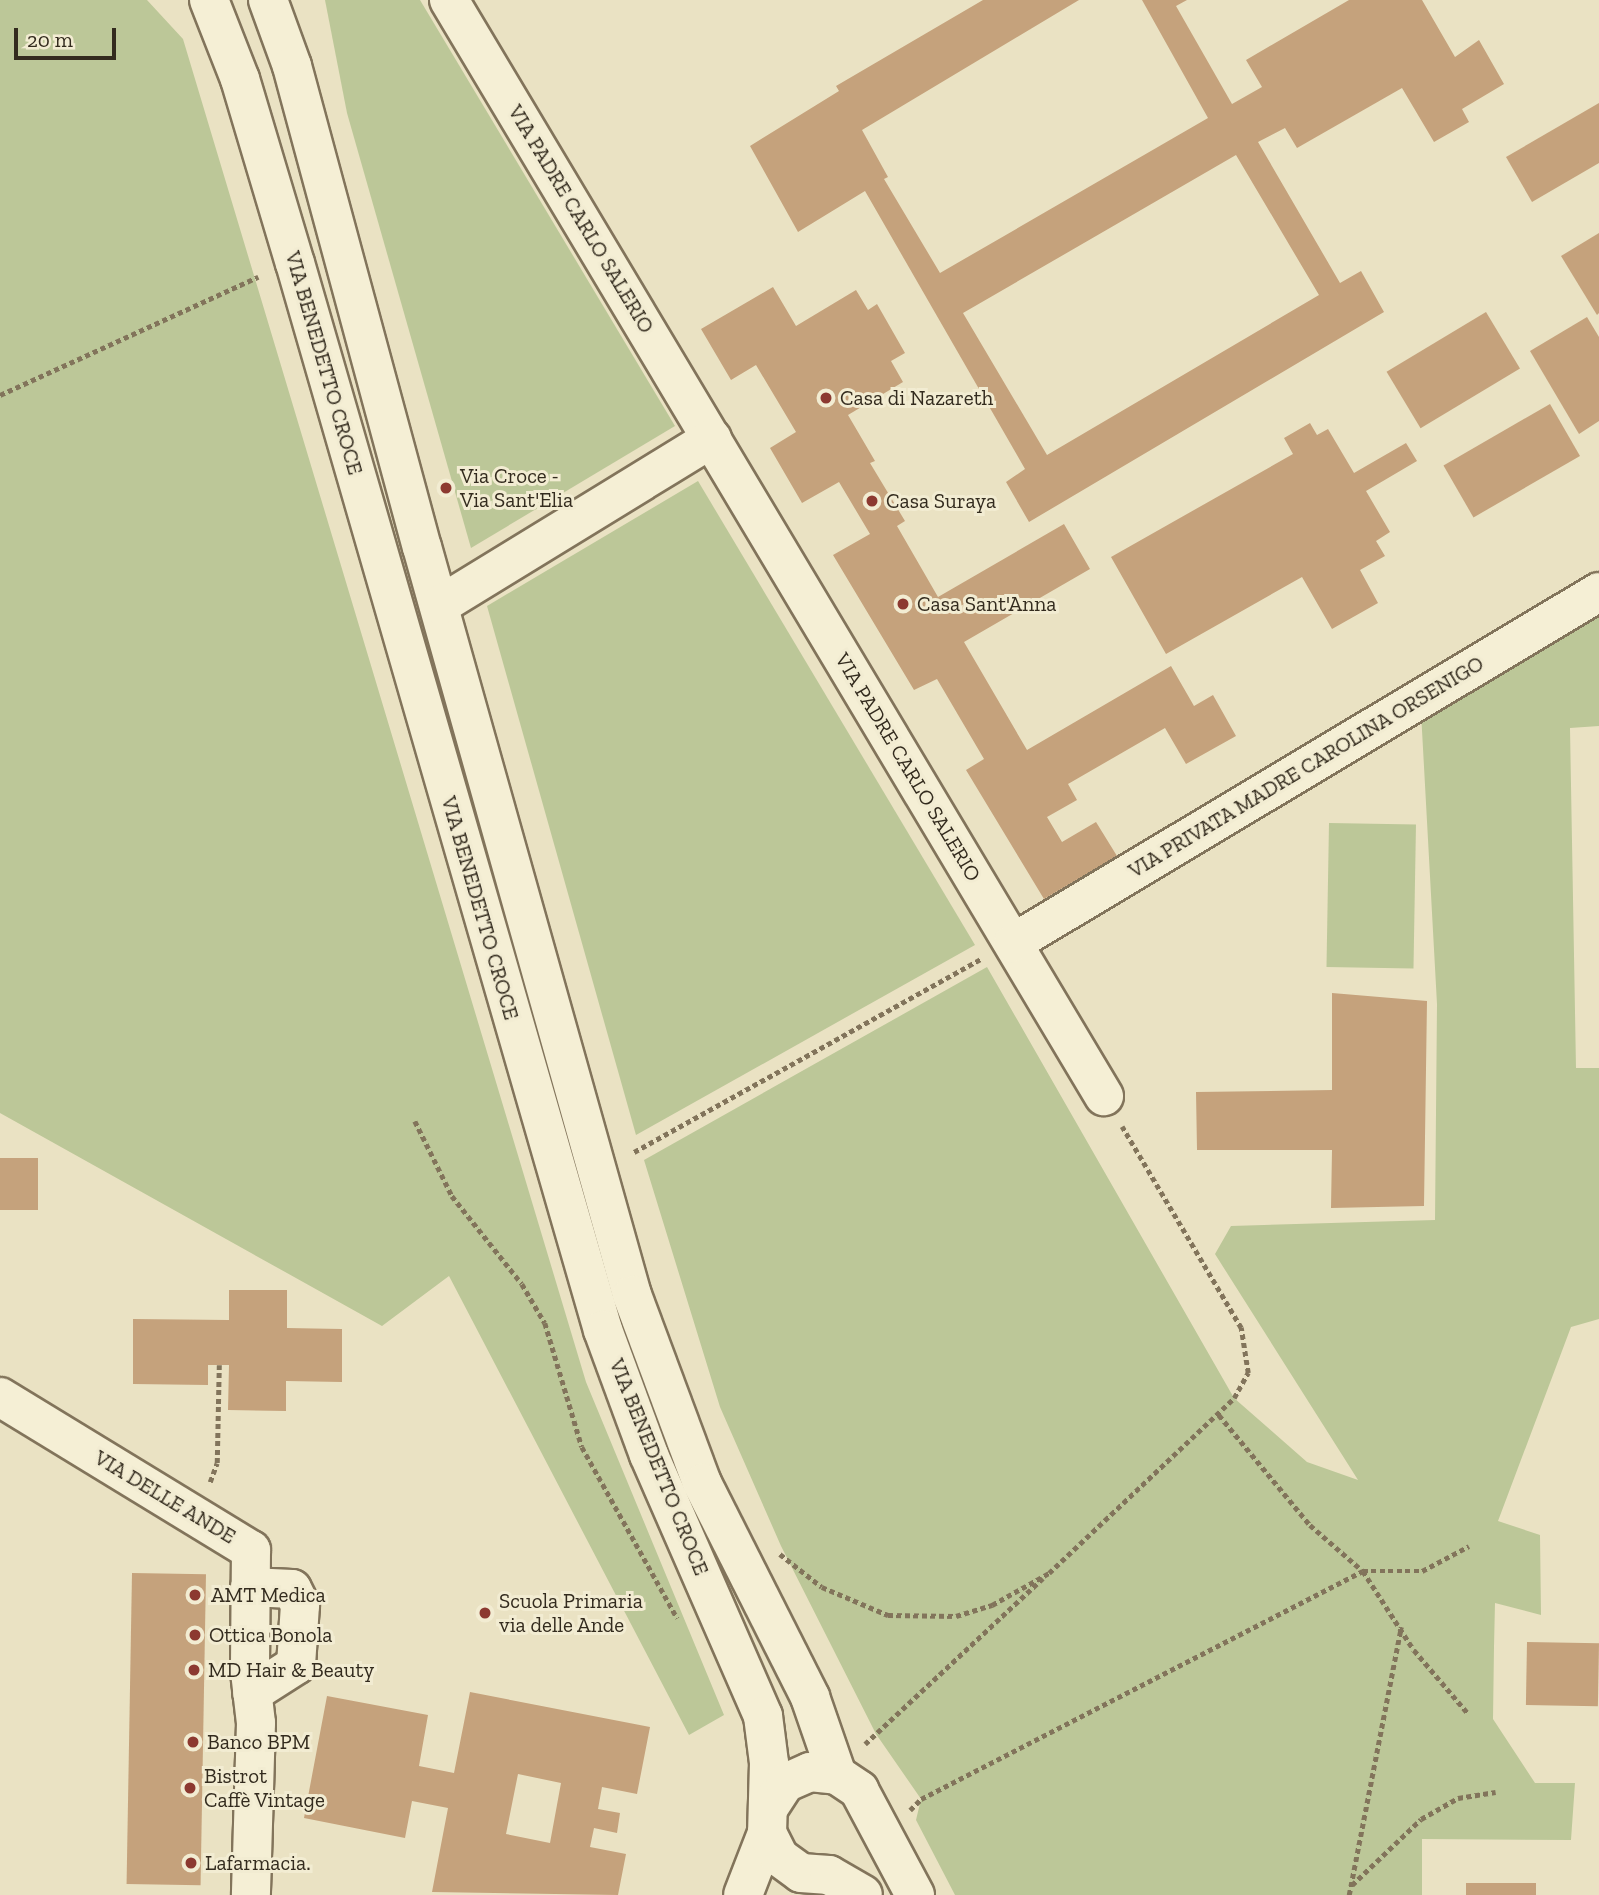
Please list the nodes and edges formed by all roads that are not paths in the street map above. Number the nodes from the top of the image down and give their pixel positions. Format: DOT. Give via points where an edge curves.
graph roads {
  1 [pos="268,0"];
  2 [pos="287,0"];
  3 [pos="449,0"];
  4 [pos="209,5"];
  5 [pos="292,66"];
  6 [pos="712,438"];
  7 [pos="1599,592"];
  8 [pos="440,605"];
  9 [pos="998,950"];
  10 [pos="1104,1096"];
  11 [pos="0,1396"];
  12 [pos="837,1775"];
  13 [pos="886,1816"];
  14 [pos="769,1819"];
  15 [pos="829,1875"];
  16 [pos="251,1895"];
  17 [pos="743,1895"];
  18 [pos="796,1895"];
  19 [pos="863,1895"];
  20 [pos="915,1895"];
  1 -- 5 [label="street, VIA BENEDETTO CROCE"];
  2 -- 5 [label="street"];
  3 -- 6 [label="street, VIA PADRE CARLO SALERIO"];
  4 -- 14 [label="street, VIA BENEDETTO CROCE" via="244,92 603,1330 649,1455 763,1716"];
  5 -- 8 [label="street, VIA BENEDETTO CROCE"];
  6 -- 8 [label="street"];
  6 -- 9 [label="street, VIA PADRE CARLO SALERIO"];
  7 -- 9 [label="street, VIA PRIVATA MADRE CAROLINA ORSENIGO"];
  8 -- 12 [label="street, VIA BENEDETTO CROCE" via="632,1295 702,1483 810,1697"];
  9 -- 10 [label="street, VIA PADRE CARLO SALERIO"];
  11 -- 16 [label="street, VIA DELLE ANDE" via="251,1549 256,1723"];
  12 -- 13 [label="street"];
  12 -- 14 [label="street" via="810,1772 785,1783"];
  13 -- 15 [label="street" via="853,1864"];
  13 -- 20 [label="street"];
  14 -- 15 [label="street" via="779,1857 801,1873"];
  14 -- 17 [label="street"];
  15 -- 18 [label="street"];
  15 -- 19 [label="street"];
}
